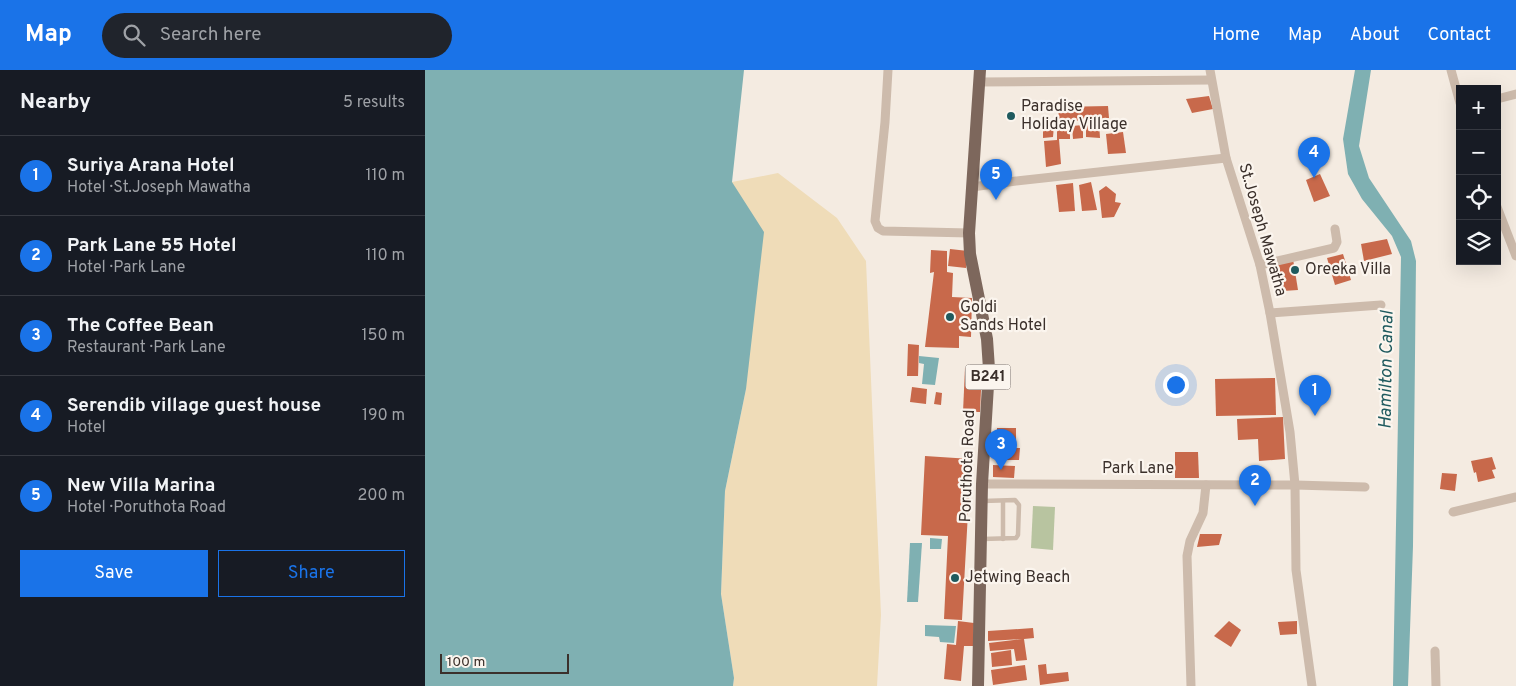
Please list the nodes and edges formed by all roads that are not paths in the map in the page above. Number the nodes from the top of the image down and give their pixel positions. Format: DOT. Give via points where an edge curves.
graph roads {
  1 [pos="888,70"];
  2 [pos="1210,70"];
  3 [pos="1451,70"];
  4 [pos="980,76"];
  5 [pos="1211,80"];
  6 [pos="1456,88"];
  7 [pos="1516,94"];
  8 [pos="1501,98"];
  9 [pos="1226,158"];
  10 [pos="972,187"];
  11 [pos="1501,215"];
  12 [pos="1335,229"];
  13 [pos="969,233"];
  14 [pos="1513,239"];
  15 [pos="1516,256"];
  16 [pos="1260,265"];
  17 [pos="1381,305"];
  18 [pos="1270,313"];
  19 [pos="982,484"];
  20 [pos="1206,484"];
  21 [pos="1295,485"];
  22 [pos="1365,487"];
  23 [pos="1516,497"];
  24 [pos="982,501"];
  25 [pos="1003,501"];
  26 [pos="1453,512"];
  27 [pos="981,539"];
  28 [pos="1003,539"];
  29 [pos="1435,651"];
  30 [pos="978,686"];
  31 [pos="1191,686"];
  32 [pos="1312,686"];
  33 [pos="1437,686"];
  1 -- 13 [label="street" via="875,221 878,228 883,231"];
  2 -- 5 [label="street, St.Joseph Mawatha"];
  3 -- 6 [label="street"];
  4 -- 5 [label="street"];
  4 -- 10 [label="main road, Poruthota Road / B241"];
  5 -- 9 [label="street, St.Joseph Mawatha"];
  7 -- 8 [label="street"];
  9 -- 10 [label="street"];
  9 -- 16 [label="street, St.Joseph Mawatha"];
  10 -- 13 [label="main road, Poruthota Road / B241"];
  11 -- 14 [label="street"];
  12 -- 16 [label="street" via="1337,242 1334,248"];
  13 -- 19 [label="main road, Poruthota Road / B241" via="989,369"];
  14 -- 15 [label="street"];
  16 -- 18 [label="street, St.Joseph Mawatha"];
  17 -- 18 [label="street"];
  18 -- 21 [label="street, St.Joseph Mawatha" via="1290,432"];
  19 -- 20 [label="street, Park Lane"];
  19 -- 24 [label="main road, Poruthota Road / B241"];
  20 -- 21 [label="street, Park Lane"];
  20 -- 31 [label="street" via="1203,513 1187,556"];
  21 -- 22 [label="street, Park Lane"];
  21 -- 32 [label="street, St.Joseph Mawatha" via="1296,570"];
  23 -- 26 [label="street"];
  24 -- 25 [label="lane"];
  24 -- 27 [label="main road, Poruthota Road / B241"];
  25 -- 28 [label="lane"];
  25 -- 28 [label="lane" via="1015,500 1019,505 1018,535"];
  27 -- 28 [label="lane"];
  27 -- 30 [label="main road, Poruthota Road / B241"];
  29 -- 33 [label="street"];
}
